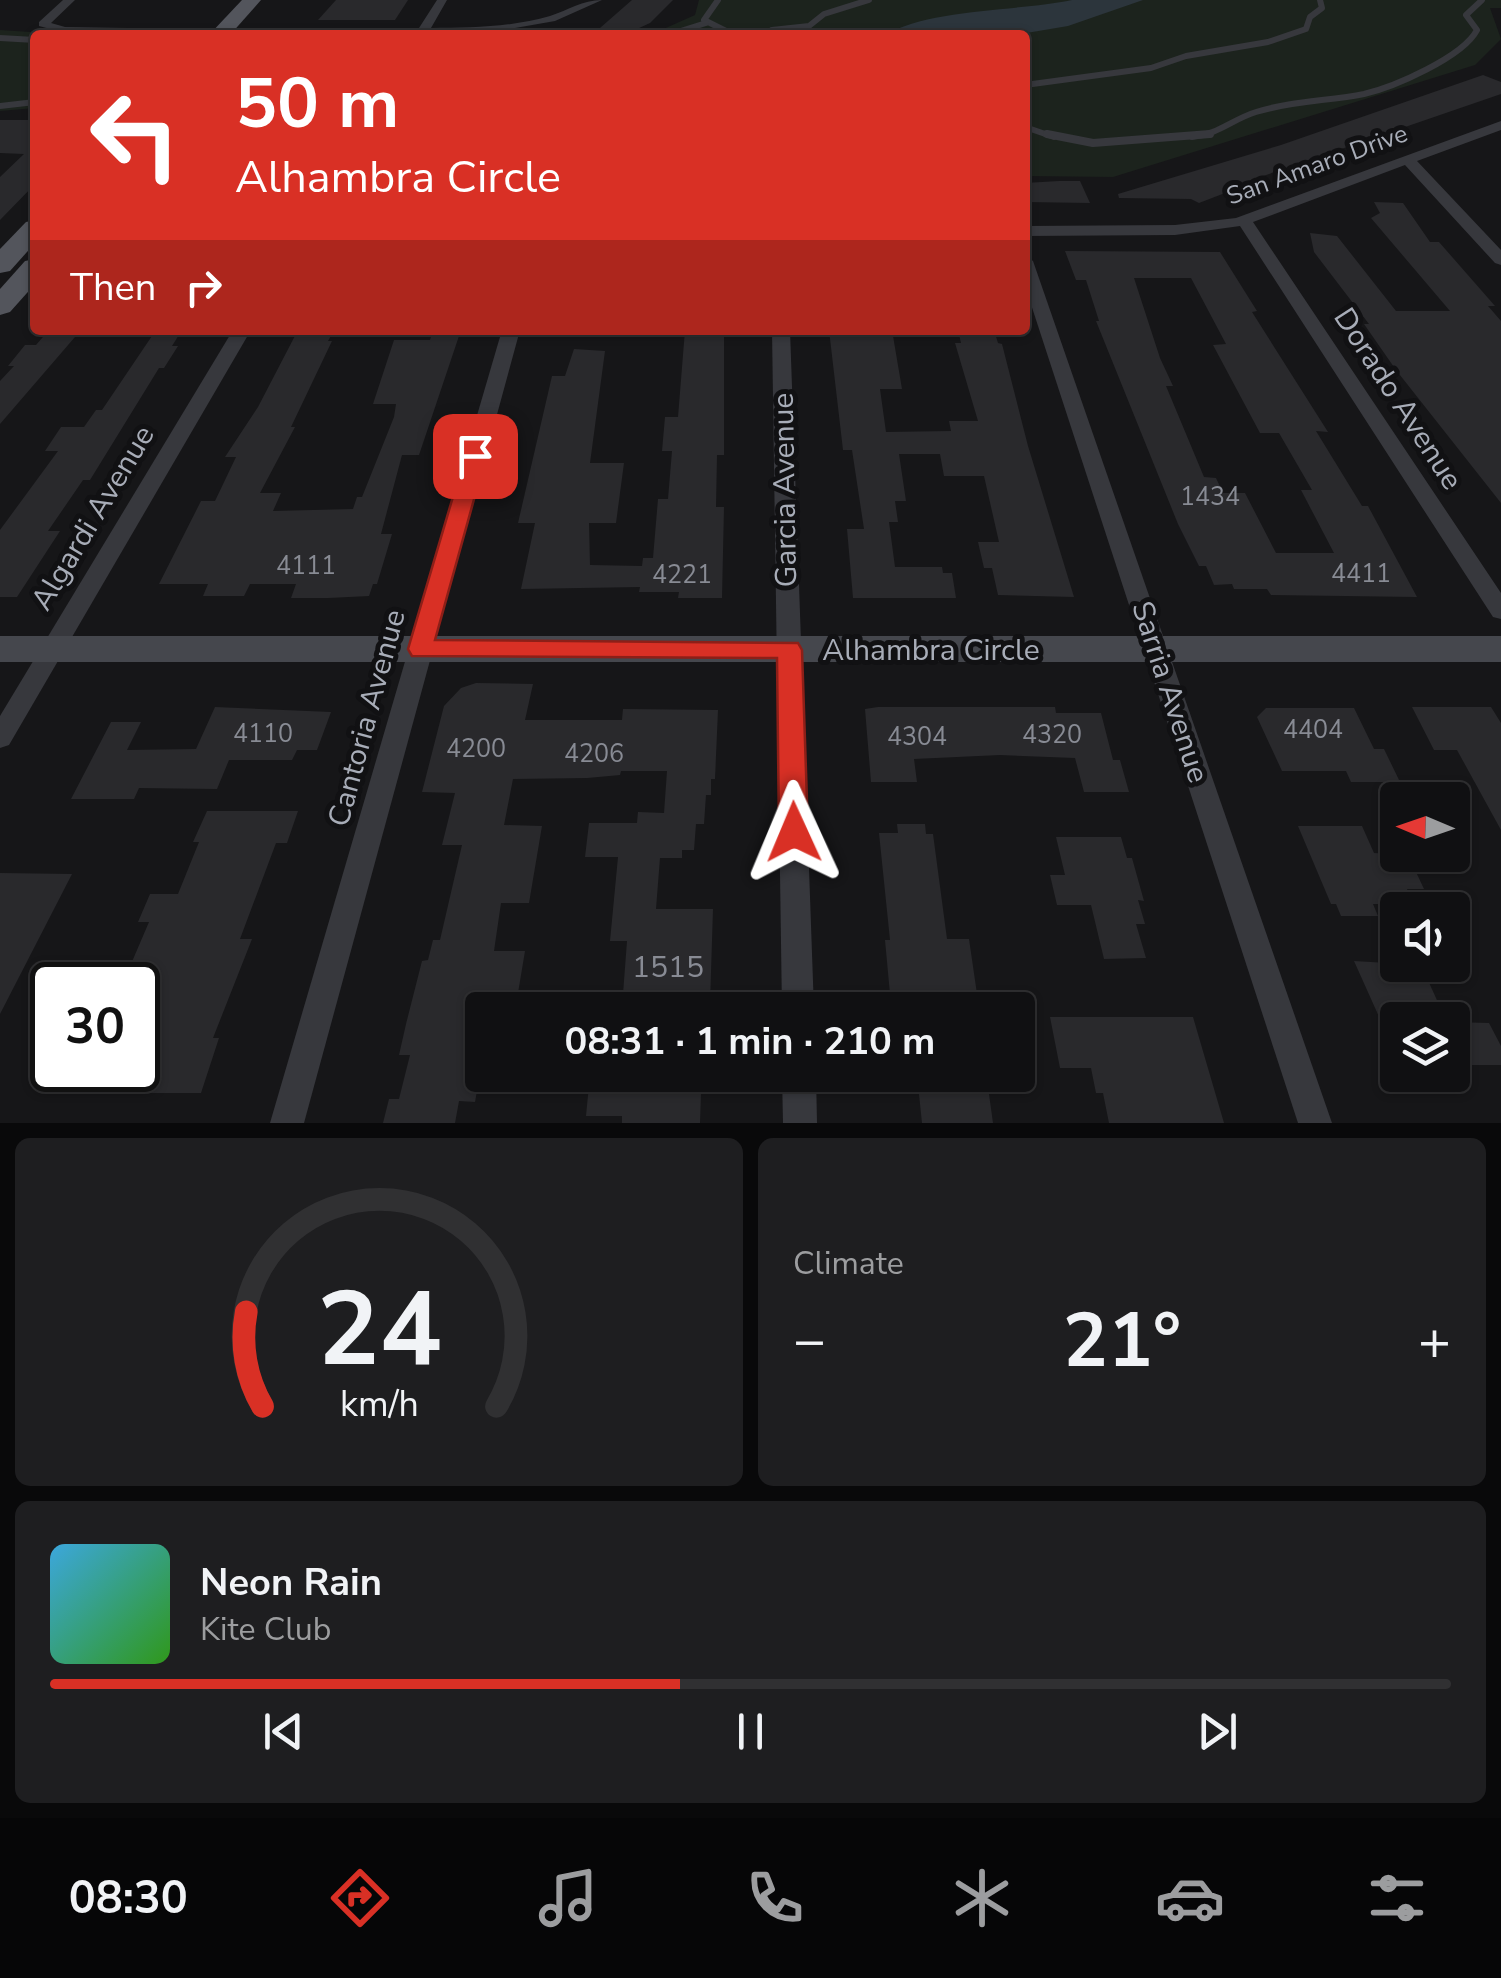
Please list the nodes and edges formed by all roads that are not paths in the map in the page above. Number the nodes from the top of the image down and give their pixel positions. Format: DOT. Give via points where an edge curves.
graph roads {
  1 [pos="70,0"];
  2 [pos="252,0"];
  3 [pos="277,0"];
  4 [pos="442,0"];
  5 [pos="597,0"];
  6 [pos="718,0"];
  7 [pos="869,0"];
  8 [pos="1320,0"];
  9 [pos="1482,0"];
  10 [pos="706,23"];
  11 [pos="75,30"];
  12 [pos="224,30"];
  13 [pos="250,30"];
  14 [pos="424,30"];
  15 [pos="488,30"];
  16 [pos="684,30"];
  17 [pos="722,30"];
  18 [pos="772,30"];
  19 [pos="0,38"];
  20 [pos="30,40"];
  21 [pos="1030,84"];
  22 [pos="30,103"];
  23 [pos="0,106"];
  24 [pos="1501,125"];
  25 [pos="1030,129"];
  26 [pos="1408,160"];
  27 [pos="1244,220"];
  28 [pos="1030,231"];
  29 [pos="30,234"];
  30 [pos="1501,260"];
  31 [pos="0,265"];
  32 [pos="30,273"];
  33 [pos="1030,275"];
  34 [pos="0,306"];
  35 [pos="239,335"];
  36 [pos="511,335"];
  37 [pos="781,335"];
  38 [pos="1501,611"];
  39 [pos="0,649"];
  40 [pos="421,649"];
  41 [pos="1501,649"];
  42 [pos="53,650"];
  43 [pos="790,650"];
  44 [pos="1156,650"];
  45 [pos="0,738"];
  46 [pos="798,992"];
  47 [pos="799,1092"];
  48 [pos="287,1123"];
  49 [pos="800,1123"];
  50 [pos="1314,1123"];
  1 -- 11 [label="street" via="42,24"];
  2 -- 12 [label="main road"];
  3 -- 13 [label="main road"];
  4 -- 14 [label="street"];
  5 -- 15 [label="street" via="571,13"];
  6 -- 10 [label="lane"];
  7 -- 18 [label="lane" via="824,14 809,26"];
  8 -- 21 [label="lane" via="1323,6 1306,30 1278,39 1143,69"];
  9 -- 25 [label="lane" via="1467,12 1478,30 1472,40 1447,59 1359,96 1256,112 1196,137 1092,143"];
  10 -- 16 [label="lane"];
  10 -- 17 [label="lane"];
  19 -- 20 [label="lane"];
  22 -- 23 [label="lane"];
  24 -- 26 [label="street, San Amaro Drive"];
  26 -- 27 [label="street, San Amaro Drive"];
  26 -- 30 [label="street"];
  27 -- 28 [label="street, San Amaro Drive" via="1175,230"];
  27 -- 38 [label="street, Dorado Avenue"];
  29 -- 31 [label="main road"];
  32 -- 34 [label="main road"];
  33 -- 44 [label="street, Sarria Avenue"];
  35 -- 42 [label="street, Algardi Avenue"];
  36 -- 40 [label="street, Cantoria Avenue"];
  37 -- 43 [label="street, Garcia Avenue"];
  39 -- 42 [label="street, Alhambra Circle"];
  40 -- 42 [label="street, Alhambra Circle"];
  40 -- 43 [label="street, Alhambra Circle"];
  40 -- 48 [label="street, Cantoria Avenue"];
  41 -- 44 [label="street, Alhambra Circle"];
  42 -- 45 [label="street, Algardi Avenue"];
  43 -- 44 [label="street, Alhambra Circle"];
  43 -- 46 [label="street, Garcia Avenue"];
  44 -- 50 [label="street, Sarria Avenue"];
  47 -- 49 [label="street"];
}
